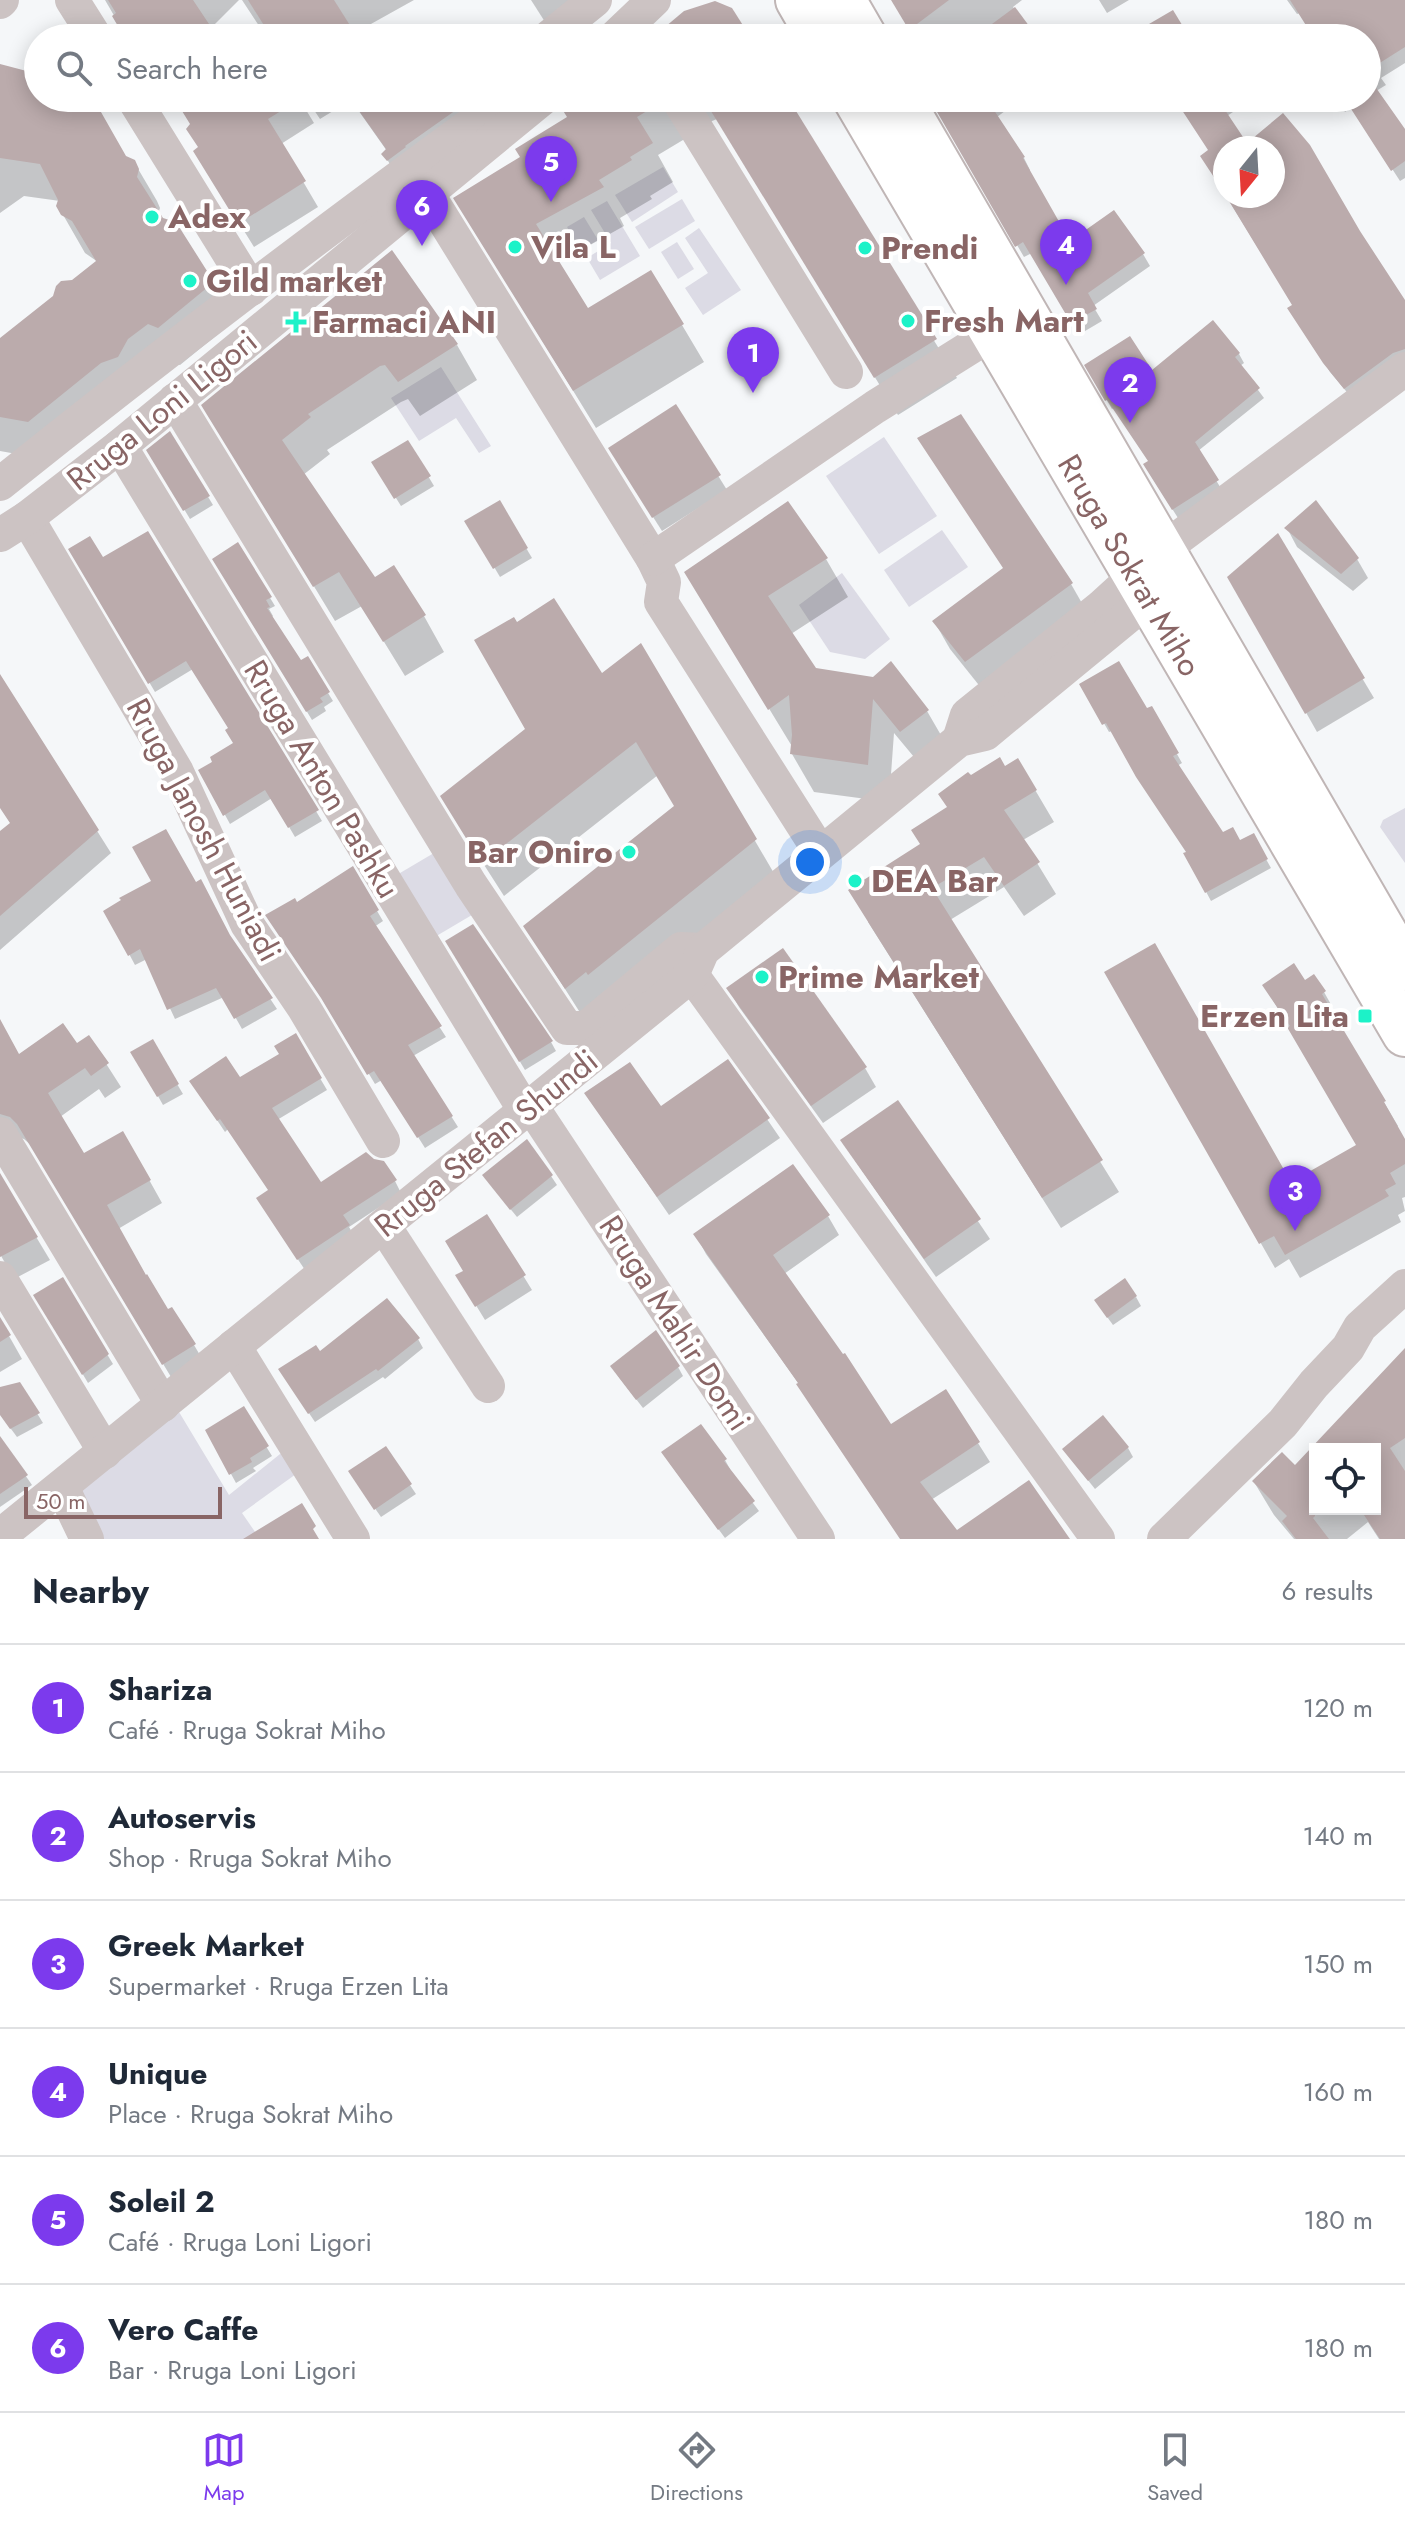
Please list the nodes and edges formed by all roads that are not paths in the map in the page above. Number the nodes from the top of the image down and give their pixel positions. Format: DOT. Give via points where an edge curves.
graph roads {
  1 [pos="72,0"];
  2 [pos="595,0"];
  3 [pos="654,0"];
  4 [pos="798,0"];
  5 [pos="843,0"];
  6 [pos="87,24"];
  7 [pos="565,24"];
  8 [pos="629,24"];
  9 [pos="812,24"];
  10 [pos="857,24"];
  11 [pos="142,112"];
  12 [pos="488,112"];
  13 [pos="526,112"];
  14 [pos="686,112"];
  15 [pos="863,112"];
  16 [pos="907,112"];
  17 [pos="427,193"];
  18 [pos="251,289"];
  19 [pos="994,335"];
  20 [pos="1405,369"];
  21 [pos="846,372"];
  22 [pos="175,400"];
  23 [pos="120,446"];
  24 [pos="0,484"];
  25 [pos="14,526"];
  26 [pos="653,559"];
  27 [pos="1149,575"];
  28 [pos="820,852"];
  29 [pos="697,963"];
  30 [pos="1405,968"];
  31 [pos="1405,1034"];
  32 [pos="529,1109"];
  33 [pos="0,1134"];
  34 [pos="383,1141"];
  35 [pos="384,1226"];
  36 [pos="0,1278"];
  37 [pos="1405,1286"];
  38 [pos="1405,1310"];
  39 [pos="234,1346"];
  40 [pos="1348,1348"];
  41 [pos="488,1386"];
  42 [pos="163,1405"];
  43 [pos="105,1452"];
  44 [pos="62,1487"];
  45 [pos="0,1536"];
  46 [pos="87,1539"];
  47 [pos="353,1539"];
  48 [pos="818,1539"];
  49 [pos="1098,1539"];
  50 [pos="1164,1539"];
  1 -- 6 [label="street"];
  2 -- 7 [label="street"];
  3 -- 8 [label="street"];
  4 -- 9 [label="main road"];
  5 -- 10 [label="main road"];
  11 -- 18 [label="street"];
  12 -- 18 [label="street, Rruga Loni Ligori"];
  13 -- 17 [label="street, Rruga Loni Ligori"];
  14 -- 21 [label="street"];
  15 -- 19 [label="main road, Rruga Sokrat Miho"];
  16 -- 27 [label="main road, Rruga Sokrat Miho"];
  17 -- 22 [label="street, Rruga Loni Ligori"];
  17 -- 26 [label="street"];
  18 -- 24 [label="street, Rruga Loni Ligori"];
  19 -- 26 [label="street" via="875,407"];
  19 -- 27 [label="main road, Rruga Sokrat Miho"];
  20 -- 27 [label="street, Rruga Stefan Shundi"];
  22 -- 23 [label="street, Rruga Loni Ligori"];
  22 -- 29 [label="street" via="471,885 567,1028 586,1028 681,949"];
  23 -- 25 [label="street, Rruga Loni Ligori"];
  23 -- 32 [label="street, Rruga Anton Pashku"];
  25 -- 34 [label="street, Rruga Janosh Huniadi" via="177,772 247,924"];
  26 -- 28 [label="street" via="664,582 661,602"];
  27 -- 28 [label="street, Rruga Stefan Shundi" via="967,715 959,740"];
  27 -- 30 [label="main road, Rruga Sokrat Miho"];
  27 -- 31 [label="main road, Rruga Sokrat Miho"];
  28 -- 29 [label="street, Rruga Stefan Shundi"];
  29 -- 32 [label="street, Rruga Stefan Shundi"];
  29 -- 49 [label="street"];
  32 -- 35 [label="street, Rruga Stefan Shundi"];
  32 -- 48 [label="street, Rruga Mahir Domi"];
  33 -- 42 [label="street"];
  35 -- 39 [label="street, Rruga Stefan Shundi"];
  35 -- 41 [label="street"];
  36 -- 43 [label="street"];
  37 -- 40 [label="street" via="1360,1327"];
  38 -- 40 [label="street"];
  39 -- 42 [label="street, Rruga Stefan Shundi"];
  39 -- 47 [label="street"];
  40 -- 50 [label="street" via="1283,1423"];
  42 -- 43 [label="street, Rruga Stefan Shundi"];
  43 -- 44 [label="street, Rruga Stefan Shundi"];
  44 -- 45 [label="street, Rruga Stefan Shundi"];
  44 -- 46 [label="street"];
}
